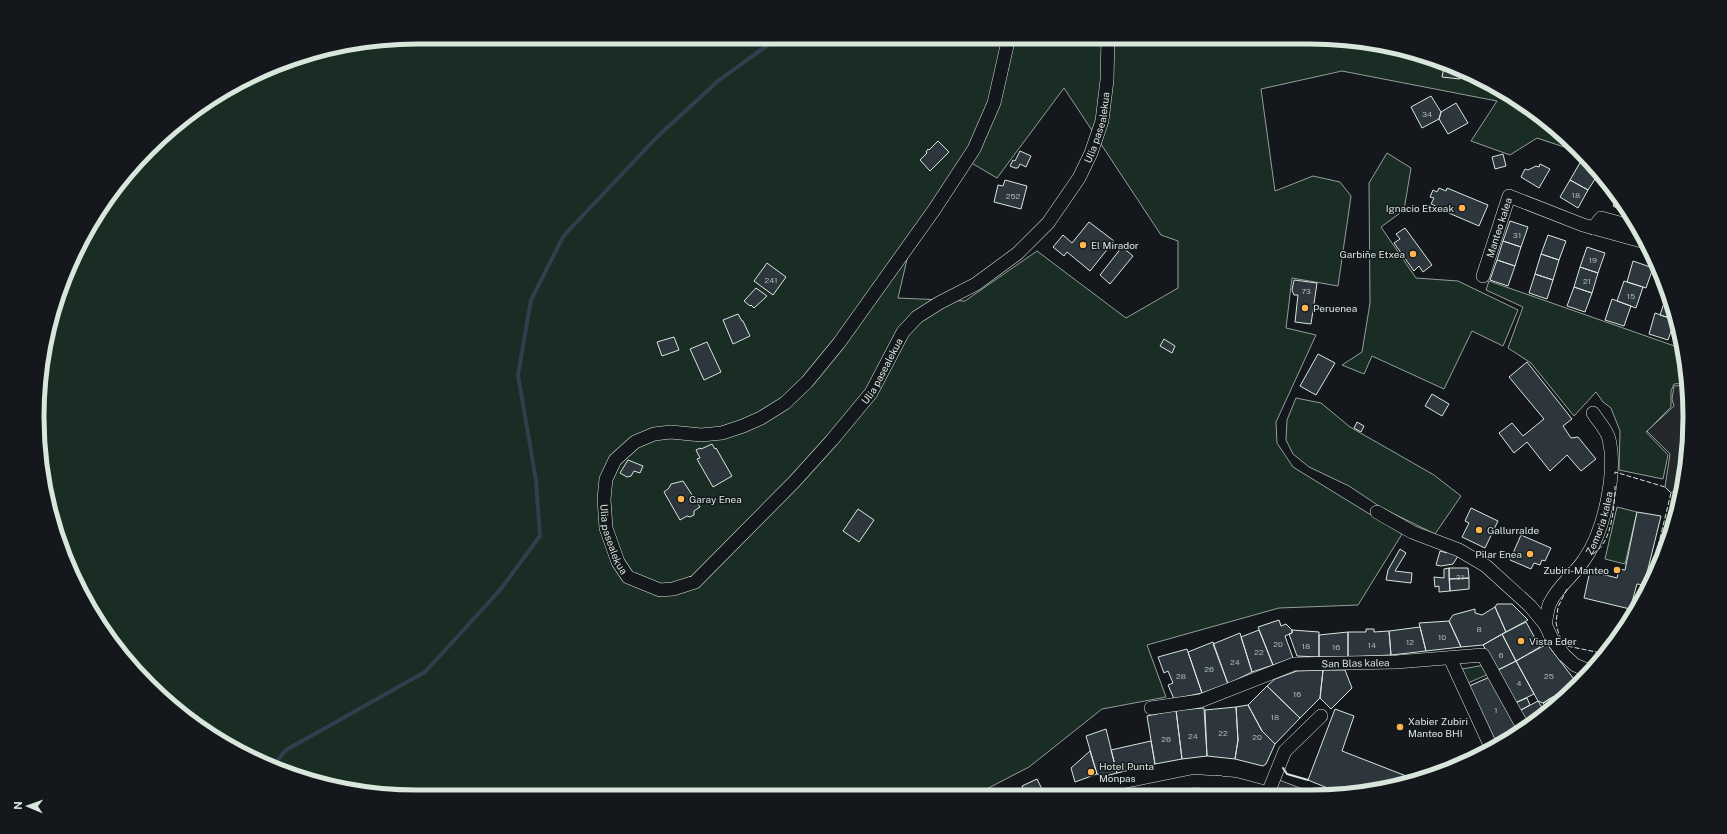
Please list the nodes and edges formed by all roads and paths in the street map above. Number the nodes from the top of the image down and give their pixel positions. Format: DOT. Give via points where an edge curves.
graph roads {
  1 [pos="1007,44"];
  2 [pos="1108,44"];
  3 [pos="1630,226"];
  4 [pos="1593,228"];
  5 [pos="1638,240"];
  6 [pos="1483,276"];
  7 [pos="1593,413"];
  8 [pos="1378,512"];
  9 [pos="1545,624"];
  10 [pos="1450,658"];
  11 [pos="1584,669"];
  12 [pos="1151,708"];
  13 [pos="1321,716"];
  14 [pos="1521,724"];
  15 [pos="1489,744"];
  16 [pos="1219,782"];
  17 [pos="1145,790"];
  18 [pos="1212,790"];
  19 [pos="1258,790"];
  20 [pos="1271,790"];
  1 -- 2 [label="street, Ulia pasealekua" via="994,103 974,149 840,343 807,382 784,403 743,426 722,433 701,435 670,432 654,434 635,442 615,460 605,485 606,528 618,562 628,577 660,590 695,582 832,440 871,393 903,332 917,317 976,284 1018,253 1048,223 1078,178 1091,153 1102,121"];
  3 -- 4 [label="street" via="1601,218"];
  4 -- 5 [label="street, Manteo kalea"];
  4 -- 6 [label="street, Manteo kalea" via="1509,196"];
  7 -- 9 [label="street, Zemoria kalea" via="1609,438 1610,475 1606,509 1599,532 1584,560 1559,588 1549,604"];
  8 -- 9 [label="street" via="1412,532 1459,550 1486,566 1530,606"];
  9 -- 11 [label="street" via="1564,655 1574,665"];
  10 -- 12 [label="street, San Blas kalea" via="1294,664 1200,701"];
  10 -- 14 [label="street, San Blas kalea" via="1483,654"];
  10 -- 15 [label="street"];
  13 -- 20 [label="street" via="1285,751"];
  16 -- 17 [label="street" via="1190,781"];
  16 -- 18 [label="street"];
  16 -- 19 [label="street"];
}
